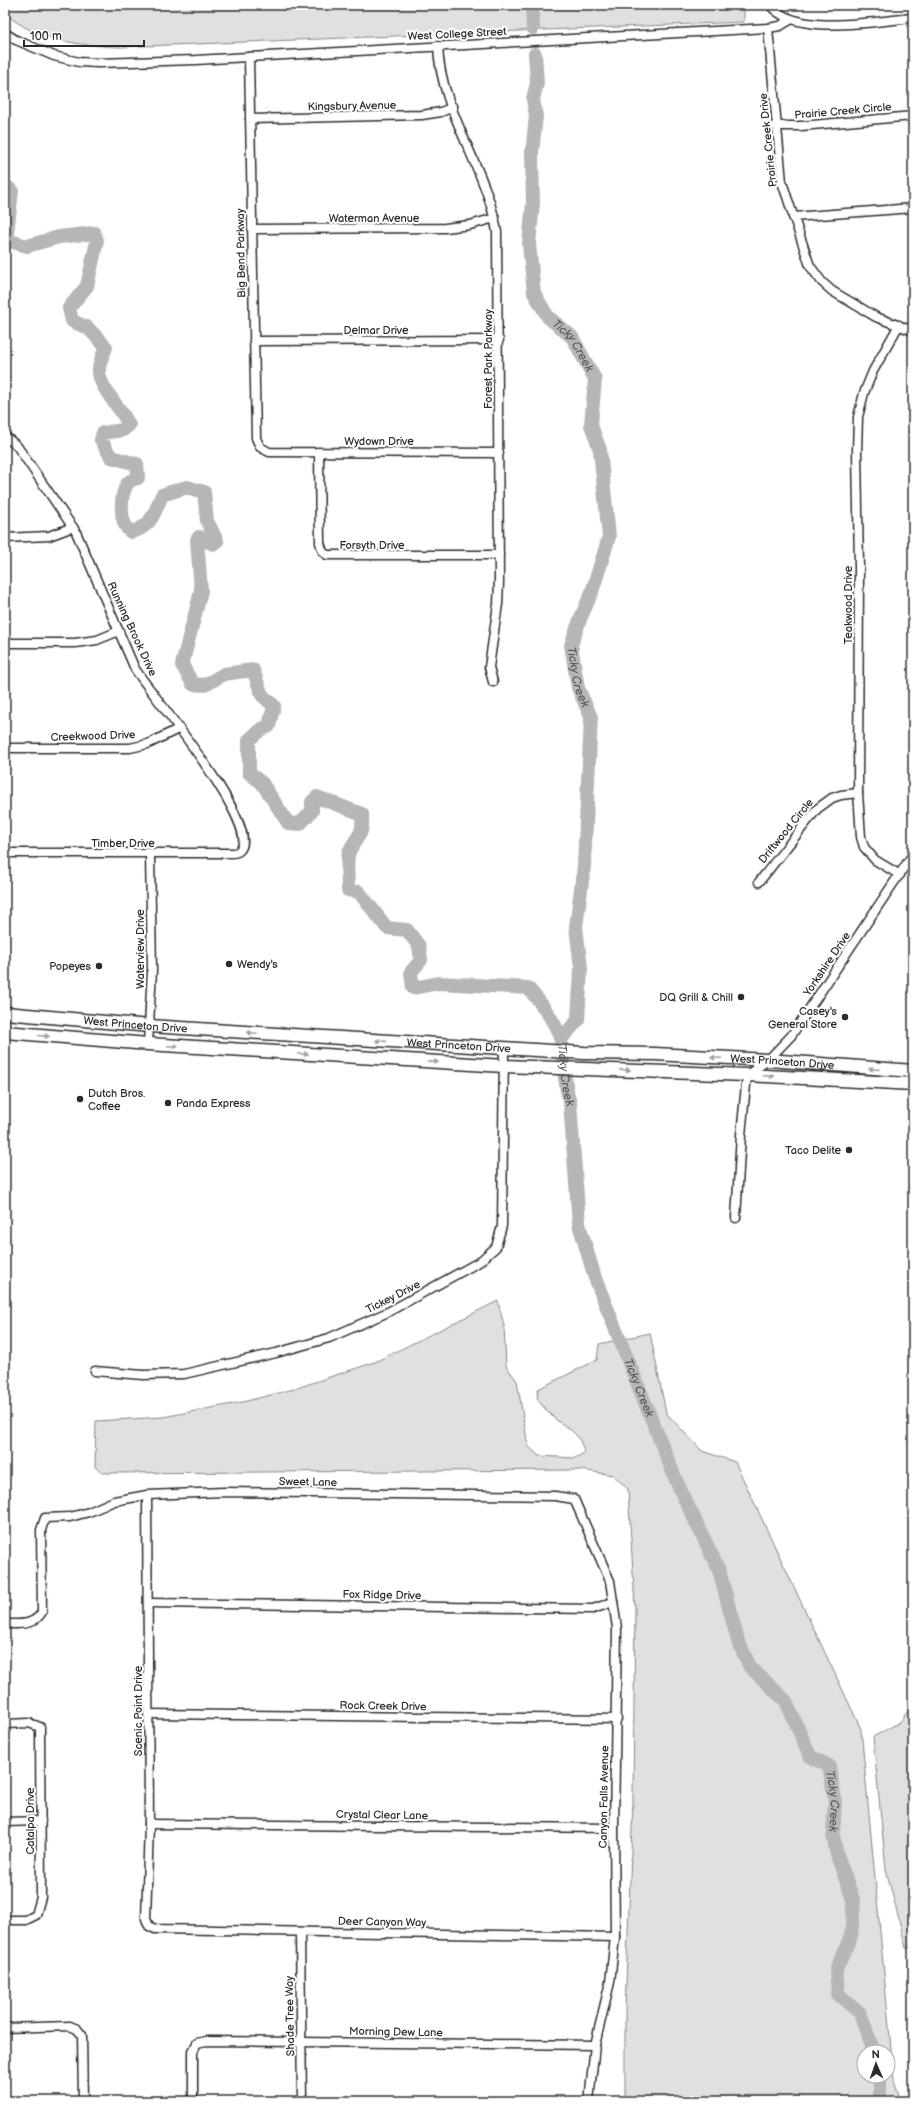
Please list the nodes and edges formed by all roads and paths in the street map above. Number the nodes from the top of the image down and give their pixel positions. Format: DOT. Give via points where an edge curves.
graph roads {
  1 [pos="770,5"];
  2 [pos="913,18"];
  3 [pos="790,20"];
  4 [pos="768,28"];
  5 [pos="5,33"];
  6 [pos="438,46"];
  7 [pos="249,57"];
  8 [pos="453,107"];
  9 [pos="913,116"];
  10 [pos="250,119"];
  11 [pos="775,126"];
  12 [pos="913,208"];
  13 [pos="793,217"];
  14 [pos="495,218"];
  15 [pos="252,229"];
  16 [pos="899,325"];
  17 [pos="913,331"];
  18 [pos="499,340"];
  19 [pos="254,341"];
  20 [pos="7,437"];
  21 [pos="260,447"];
  22 [pos="319,452"];
  23 [pos="499,453"];
  24 [pos="73,527"];
  25 [pos="5,538"];
  26 [pos="499,555"];
  27 [pos="119,631"];
  28 [pos="5,643"];
  29 [pos="493,682"];
  30 [pos="178,729"];
  31 [pos="5,748"];
  32 [pos="858,793"];
  33 [pos="241,849"];
  34 [pos="5,853"];
  35 [pos="150,854"];
  36 [pos="913,854"];
  37 [pos="900,875"];
  38 [pos="759,882"];
  39 [pos="5,1013"];
  40 [pos="150,1026"];
  41 [pos="5,1032"];
  42 [pos="148,1044"];
  43 [pos="504,1049"];
  44 [pos="768,1060"];
  45 [pos="504,1066"];
  46 [pos="913,1071"];
  47 [pos="747,1075"];
  48 [pos="913,1084"];
  49 [pos="736,1218"];
  50 [pos="95,1371"];
  51 [pos="147,1495"];
  52 [pos="574,1500"];
  53 [pos="613,1602"];
  54 [pos="148,1603"];
  55 [pos="5,1624"];
  56 [pos="148,1714"];
  57 [pos="617,1719"];
  58 [pos="5,1724"];
  59 [pos="41,1821"];
  60 [pos="5,1822"];
  61 [pos="149,1824"];
  62 [pos="614,1828"];
  63 [pos="5,1920"];
  64 [pos="149,1926"];
  65 [pos="300,1932"];
  66 [pos="615,1937"];
  67 [pos="5,2028"];
  68 [pos="302,2042"];
  69 [pos="595,2045"];
  70 [pos="83,2101"];
  71 [pos="193,2101"];
  72 [pos="302,2101"];
  73 [pos="590,2101"];
  1 -- 3 [label="street"];
  2 -- 3 [label="street" via="822,25"];
  3 -- 4 [label="street, West College Street" via="780,26"];
  4 -- 6 [label="street, West College Street"];
  4 -- 11 [label="street, Prairie Creek Drive"];
  5 -- 7 [label="street, West College Street" via="36,49 79,62"];
  6 -- 7 [label="street, West College Street"];
  6 -- 8 [label="street, Forest Park Parkway" via="442,81"];
  7 -- 10 [label="street, Big Bend Parkway"];
  8 -- 10 [label="street, Kingsbury Avenue" via="422,115"];
  8 -- 14 [label="street, Forest Park Parkway"];
  9 -- 11 [label="street, Prairie Creek Circle"];
  10 -- 15 [label="street, Big Bend Parkway"];
  11 -- 13 [label="street, Prairie Creek Drive" via="782,182"];
  12 -- 13 [label="street"];
  13 -- 16 [label="street, Prairie Creek Drive" via="810,266 828,288 876,317"];
  14 -- 15 [label="street, Waterman Avenue" via="445,228"];
  14 -- 18 [label="street, Forest Park Parkway" via="498,245"];
  15 -- 19 [label="street, Big Bend Parkway"];
  16 -- 17 [label="street, Prairie Creek Drive"];
  16 -- 32 [label="street, Teakwood Drive" via="873,371 858,417"];
  18 -- 19 [label="street, Delmar Drive"];
  18 -- 23 [label="street, Forest Park Parkway"];
  19 -- 21 [label="street, Big Bend Parkway" via="256,438"];
  20 -- 24 [label="street, Running Brook Drive"];
  21 -- 22 [label="street, Wydown Drive" via="269,452"];
  22 -- 23 [label="street, Wydown Drive"];
  22 -- 26 [label="street, Forsyth Drive" via="320,543 327,555"];
  23 -- 26 [label="street, Forest Park Parkway"];
  24 -- 25 [label="street" via="49,536"];
  24 -- 27 [label="street, Running Brook Drive"];
  26 -- 29 [label="street, Forest Park Parkway" via="498,604 489,667"];
  27 -- 28 [label="street" via="97,640 75,643"];
  27 -- 30 [label="street, Running Brook Drive" via="135,669"];
  30 -- 31 [label="street, Creekwood Drive" via="148,744 130,748"];
  30 -- 33 [label="street, Running Brook Drive" via="231,802 242,834"];
  32 -- 37 [label="street, Teakwood Drive" via="864,847 875,860"];
  32 -- 38 [label="street, Driftwood Circle" via="832,798 817,809"];
  33 -- 35 [label="street, Timber Drive" via="226,853"];
  34 -- 35 [label="street, Timber Drive"];
  35 -- 40 [label="street, Waterview Drive"];
  36 -- 37 [label="street, Yorkshire Drive"];
  37 -- 44 [label="street, Yorkshire Drive" via="804,1018"];
  39 -- 40 [label="highway, West Princeton Drive"];
  40 -- 42 [label="street, Waterview Drive"];
  43 -- 40 [label="highway, West Princeton Drive, one-way"];
  41 -- 42 [label="highway, West Princeton Drive, one-way"];
  42 -- 45 [label="highway, West Princeton Drive, one-way"];
  44 -- 43 [label="highway, West Princeton Drive, one-way"];
  43 -- 45 [label="street, Tickey Drive"];
  46 -- 44 [label="highway, West Princeton Drive, one-way"];
  44 -- 47 [label="street, Yorkshire Drive"];
  45 -- 47 [label="highway, West Princeton Drive, one-way"];
  45 -- 50 [label="street, Tickey Drive" via="502,1226 496,1247 483,1259 431,1290 374,1319 304,1345 184,1374 142,1375"];
  47 -- 48 [label="highway, West Princeton Drive, one-way"];
  47 -- 49 [label="street"];
  51 -- 52 [label="street, Sweet Lane" via="246,1492 555,1496"];
  51 -- 54 [label="street, Scenic Point Drive"];
  51 -- 55 [label="street, Sweet Lane" via="114,1501 70,1517 45,1518 41,1530 42,1612 38,1619 28,1623"];
  52 -- 53 [label="street, Canyon Falls Avenue" via="610,1580"];
  53 -- 54 [label="street, Fox Ridge Drive" via="593,1609"];
  53 -- 57 [label="street, Canyon Falls Avenue" via="617,1628"];
  54 -- 56 [label="street, Scenic Point Drive"];
  56 -- 57 [label="street, Rock Creek Drive"];
  56 -- 61 [label="street, Scenic Point Drive"];
  57 -- 62 [label="street, Canyon Falls Avenue"];
  58 -- 59 [label="street, Catalpa Drive" via="28,1723 40,1727"];
  59 -- 60 [label="street"];
  59 -- 63 [label="street, Catalpa Drive" via="41,1897 36,1915 26,1920"];
  61 -- 62 [label="street, Crystal Clear Lane"];
  61 -- 64 [label="street, Scenic Point Drive" via="146,1919"];
  62 -- 66 [label="street, Canyon Falls Avenue"];
  64 -- 65 [label="street, Deer Canyon Way" via="155,1929"];
  65 -- 66 [label="street, Deer Canyon Way"];
  65 -- 68 [label="street, Shade Tree Way"];
  66 -- 69 [label="street, Canyon Falls Avenue" via="610,1982"];
  67 -- 70 [label="street" via="70,2026 77,2029 82,2035"];
  68 -- 69 [label="street, Morning Dew Lane"];
  68 -- 71 [label="street, Morning Dew Lane" via="197,2043 193,2051"];
  68 -- 72 [label="street, Shade Tree Way"];
  69 -- 73 [label="street, Canyon Falls Avenue"];
}
